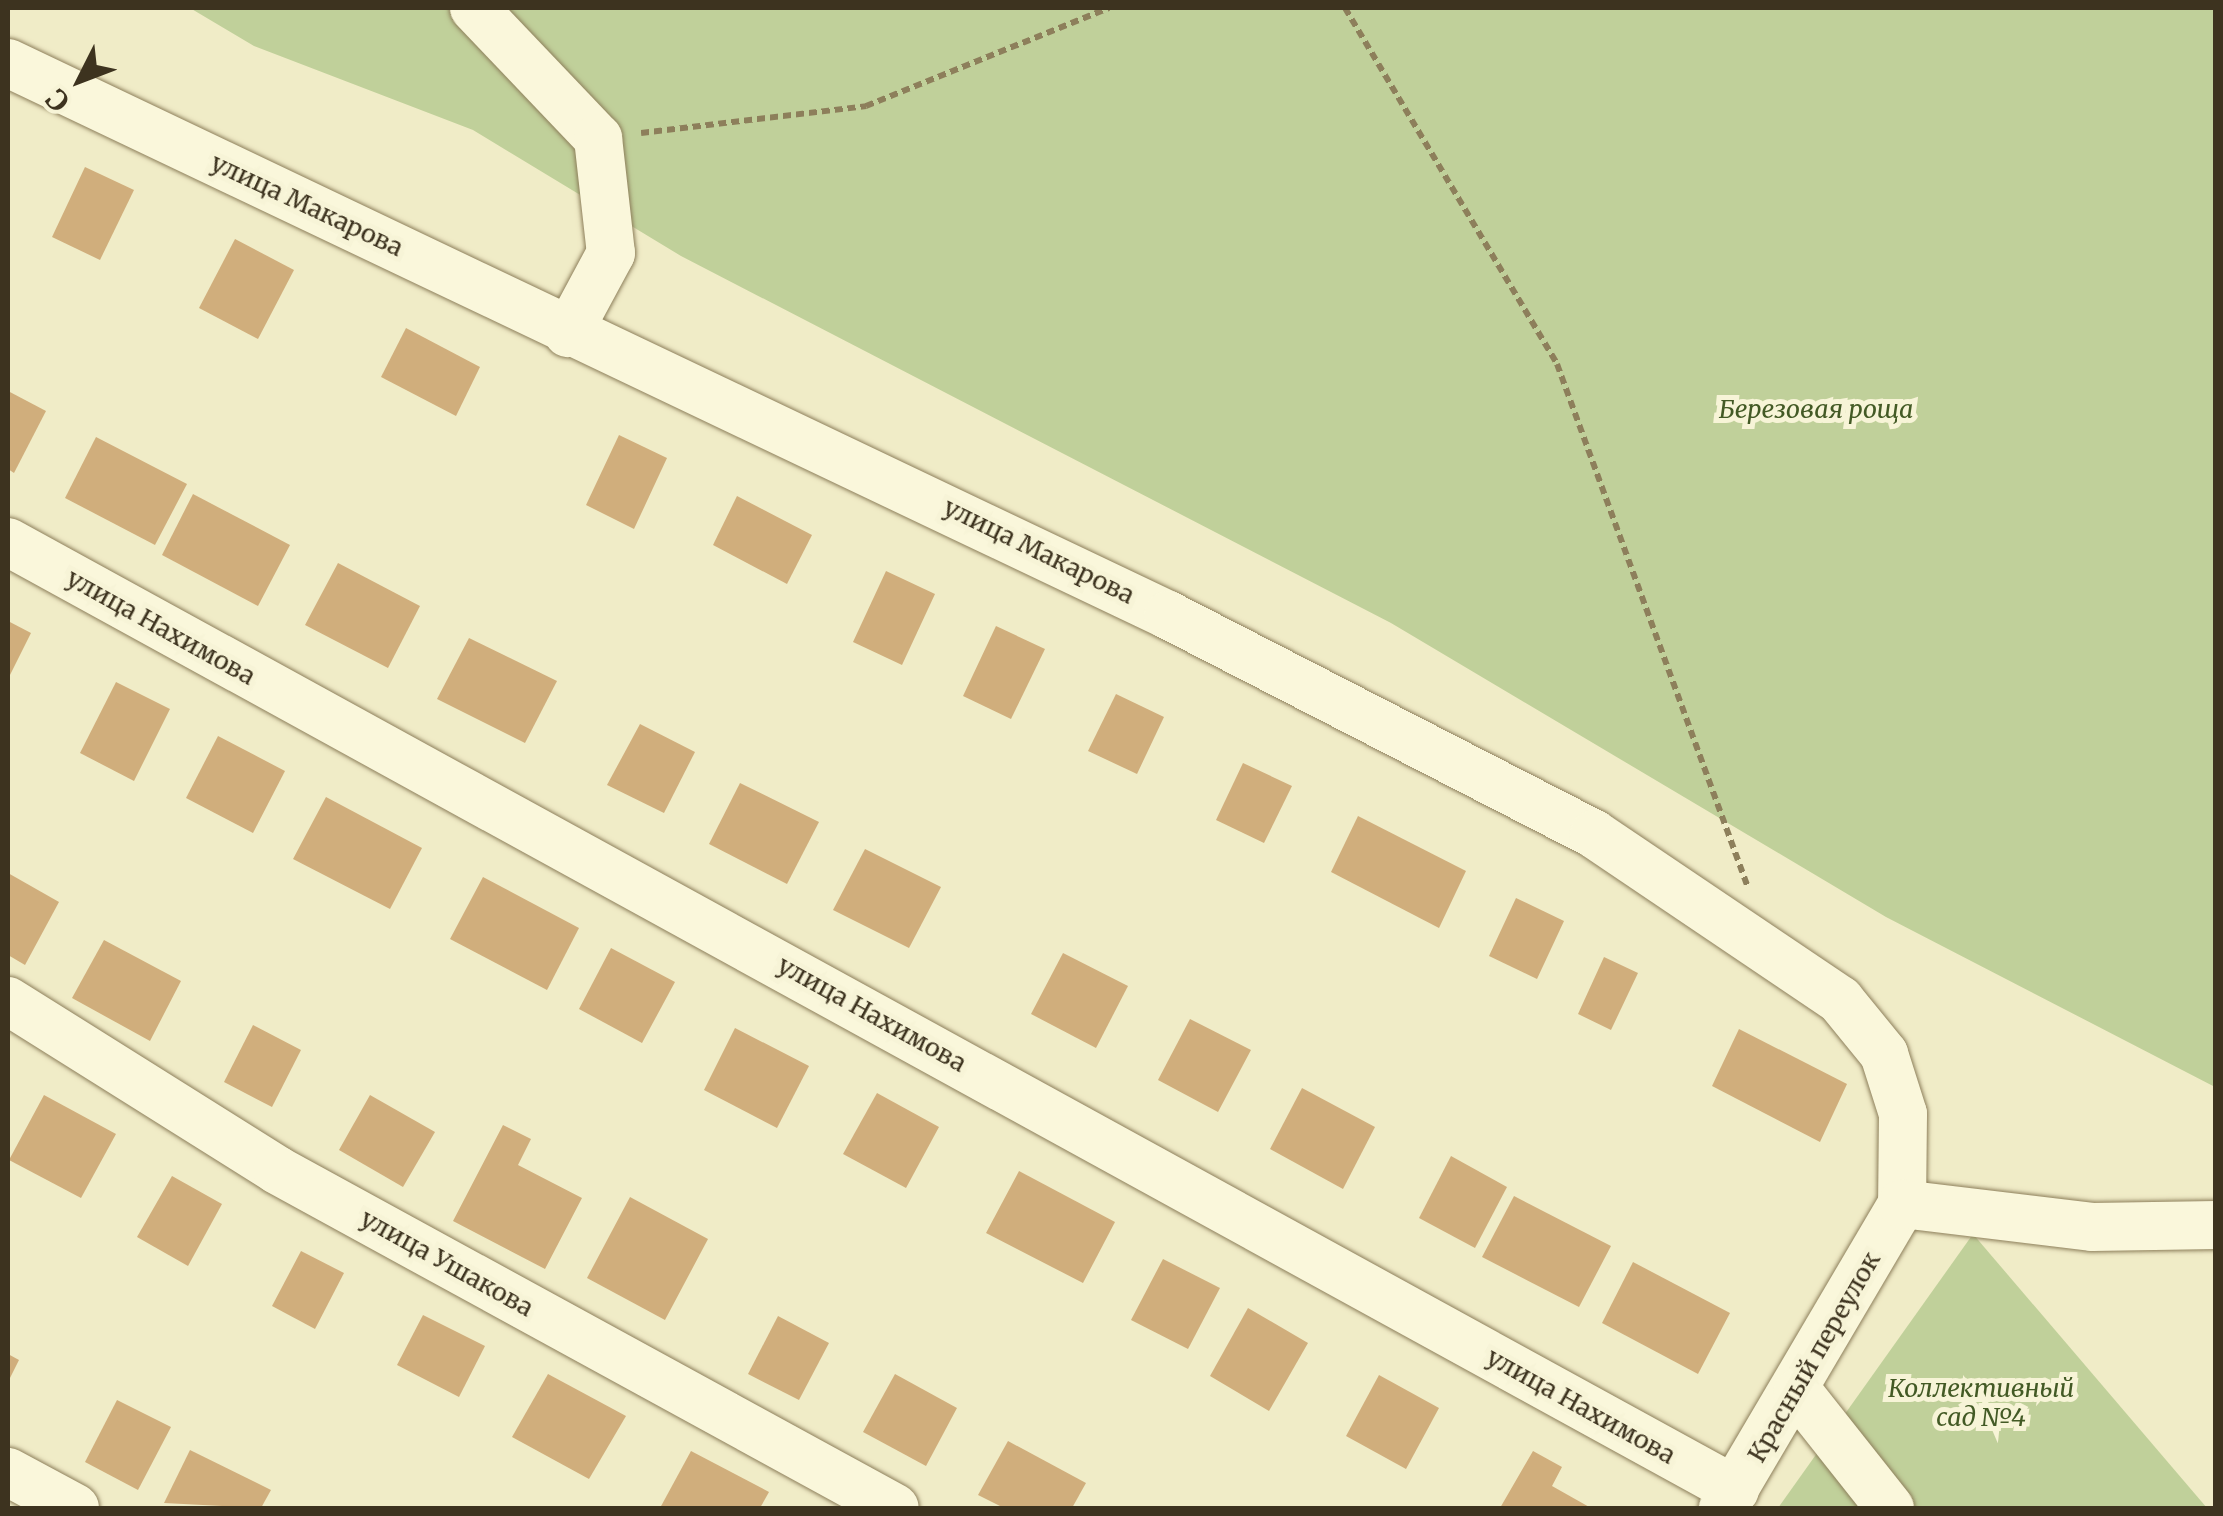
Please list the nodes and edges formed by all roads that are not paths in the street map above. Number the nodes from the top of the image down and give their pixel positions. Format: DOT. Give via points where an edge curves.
graph roads {
  1 [pos="474,8"];
  2 [pos="8,62"];
  3 [pos="568,333"];
  4 [pos="8,542"];
  5 [pos="8,1001"];
  6 [pos="1902,1204"];
  7 [pos="2216,1226"];
  8 [pos="1798,1392"];
  9 [pos="8,1472"];
  10 [pos="1729,1499"];
  11 [pos="75,1508"];
  12 [pos="896,1508"];
  13 [pos="1890,1508"];
  1 -- 3 [label="street" via="598,138 611,253"];
  2 -- 3 [label="street, улица Макарова"];
  3 -- 6 [label="street, улица Макарова" via="1168,615 1594,834 1765,944 1840,1000 1884,1054 1903,1114"];
  4 -- 10 [label="street, улица Нахимова"];
  5 -- 12 [label="street, улица Ушакова" via="276,1170"];
  6 -- 7 [label="street" via="2092,1227"];
  6 -- 8 [label="street, Красный переулок"];
  8 -- 10 [label="street, Красный переулок"];
  8 -- 13 [label="street"];
  9 -- 11 [label="street"];
}
